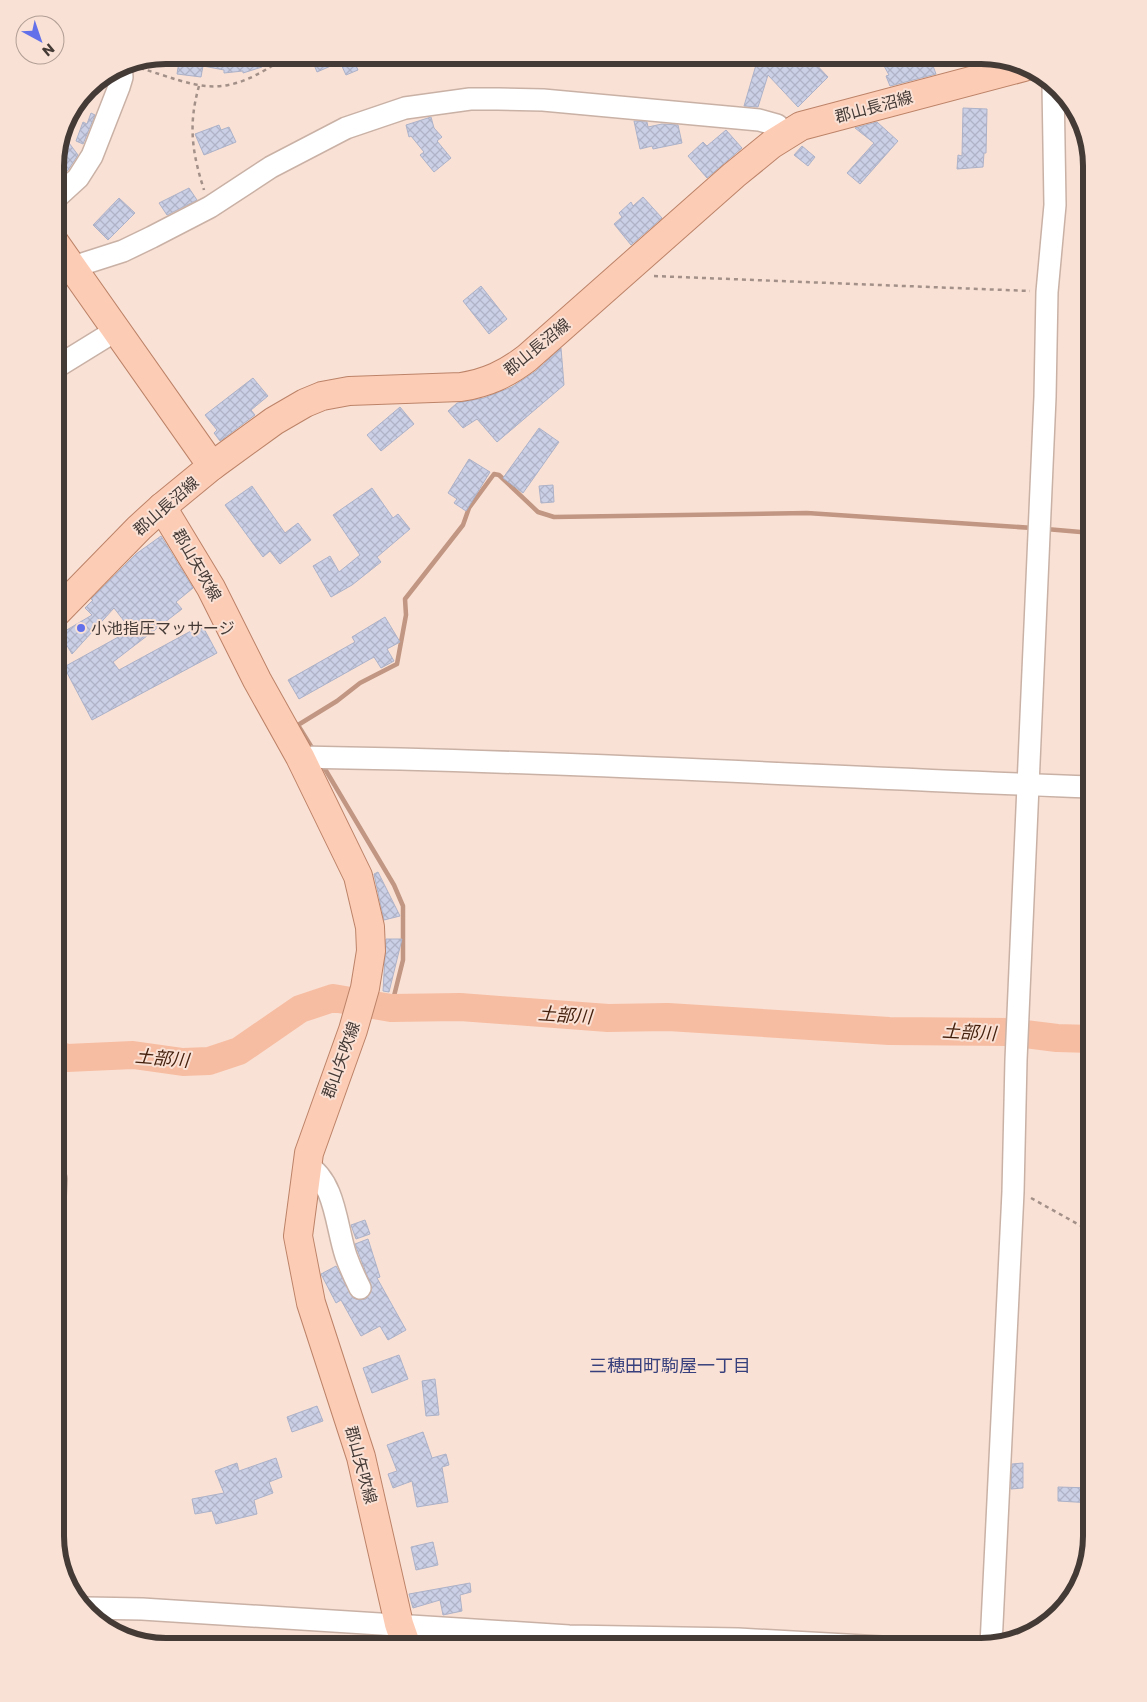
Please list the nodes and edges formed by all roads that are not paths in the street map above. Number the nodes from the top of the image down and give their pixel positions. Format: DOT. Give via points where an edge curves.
graph roads {
  1 [pos="1015,69"];
  2 [pos="120,74"];
  3 [pos="1053,94"];
  4 [pos="787,134"];
  5 [pos="64,191"];
  6 [pos="64,256"];
  7 [pos="72,267"];
  8 [pos="115,331"];
  9 [pos="64,362"];
  10 [pos="212,466"];
  11 [pos="162,507"];
  12 [pos="64,605"];
  13 [pos="300,757"];
  14 [pos="1029,785"];
  15 [pos="1083,787"];
  16 [pos="307,1165"];
  17 [pos="360,1288"];
  18 [pos="98,1611"];
  19 [pos="403,1636"];
  20 [pos="991,1637"];
  21 [pos="617,1638"];
  1 -- 4 [label="main road, 郡山長沼線" via="814,122"];
  2 -- 5 [label="street" via="119,87 92,156 78,178"];
  3 -- 14 [label="street" via="1054,205 1047,292"];
  4 -- 7 [label="street" via="776,125 759,120 543,100 470,99 405,108 346,128 271,167 210,207 123,251"];
  4 -- 10 [label="main road, 郡山長沼線" via="734,175 527,358 501,376 461,387 350,391 322,396 274,421"];
  6 -- 7 [label="main road"];
  7 -- 8 [label="main road"];
  8 -- 9 [label="street"];
  8 -- 10 [label="main road"];
  10 -- 11 [label="main road, 郡山長沼線"];
  11 -- 12 [label="main road, 郡山長沼線"];
  11 -- 13 [label="main road, 郡山矢吹線" via="212,588 257,680"];
  13 -- 14 [label="street" via="462,759"];
  13 -- 16 [label="main road, 郡山矢吹線" via="358,876 370,928 371,951 353,1030"];
  14 -- 15 [label="street"];
  14 -- 20 [label="street"];
  16 -- 17 [label="street" via="319,1176 331,1197 346,1256"];
  16 -- 19 [label="main road, 郡山矢吹線" via="298,1236 309,1294 361,1457"];
  18 -- 19 [label="street"];
  19 -- 21 [label="street"];
}
